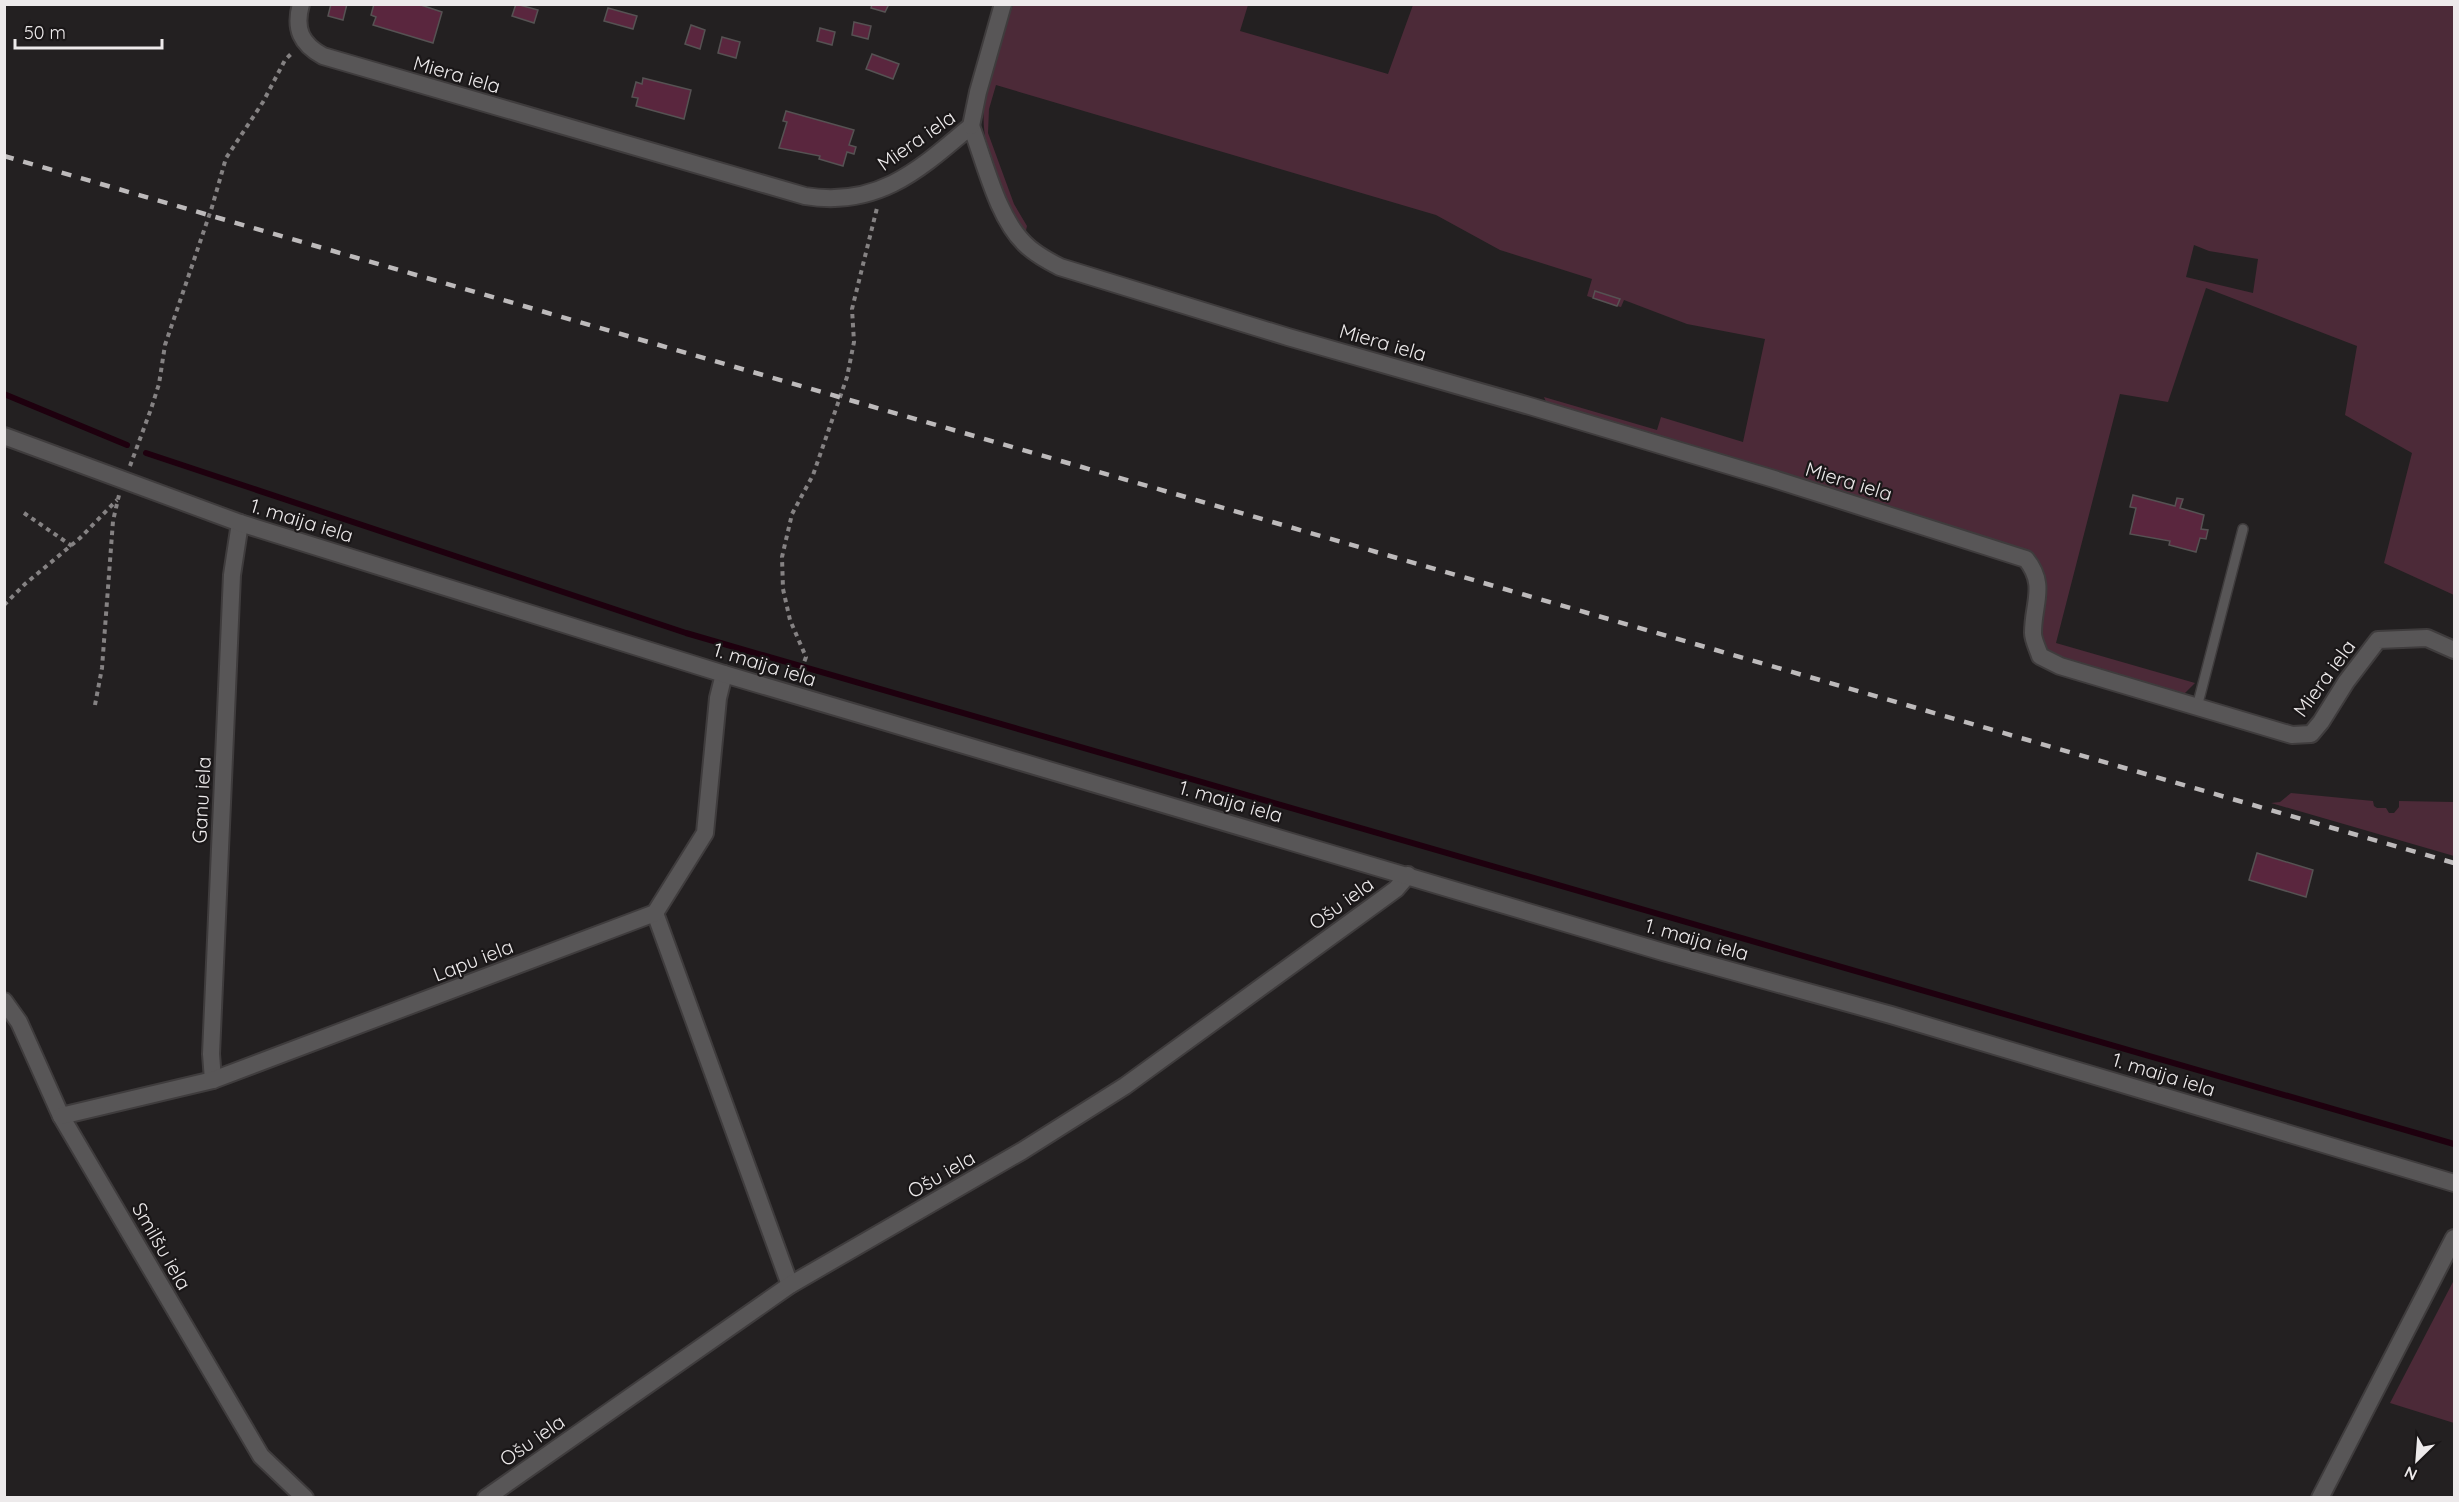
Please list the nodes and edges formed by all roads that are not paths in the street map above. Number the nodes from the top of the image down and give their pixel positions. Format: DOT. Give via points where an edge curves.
graph roads {
  1 [pos="301,4"];
  2 [pos="1003,4"];
  3 [pos="971,126"];
  4 [pos="4,435"];
  5 [pos="240,523"];
  6 [pos="2243,529"];
  7 [pos="2454,650"];
  8 [pos="723,674"];
  9 [pos="2197,707"];
  10 [pos="1407,875"];
  11 [pos="655,913"];
  12 [pos="4,1001"];
  13 [pos="213,1080"];
  14 [pos="61,1116"];
  15 [pos="2454,1183"];
  16 [pos="2454,1238"];
  17 [pos="790,1284"];
  18 [pos="304,1497"];
  19 [pos="486,1497"];
  20 [pos="2320,1497"];
  1 -- 3 [label="street, Miera iela" via="298,24 304,42 323,56 805,196 847,199 892,185 929,162"];
  2 -- 3 [label="street"];
  3 -- 9 [label="street, Miera iela" via="1014,231 1033,251 1060,267 1648,441 2026,559 2035,570 2038,590 2032,635 2040,656 2060,666"];
  4 -- 5 [label="street, 1. maija iela"];
  5 -- 8 [label="street, 1. maija iela"];
  5 -- 13 [label="street, Ganu iela" via="232,575"];
  6 -- 9 [label="lane"];
  7 -- 9 [label="street, Miera iela" via="2427,638 2378,640 2311,734 2292,735"];
  8 -- 10 [label="street, 1. maija iela"];
  8 -- 11 [label="street" via="705,832"];
  10 -- 15 [label="street, 1. maija iela"];
  10 -- 17 [label="street, Ošu iela" via="1382,900 1125,1086 1022,1151"];
  11 -- 13 [label="street, Lapu iela"];
  11 -- 17 [label="street"];
  12 -- 14 [label="street, Smilšu iela" via="19,1022"];
  13 -- 14 [label="street, Lapu iela"];
  14 -- 18 [label="street, Smilšu iela" via="261,1456"];
  16 -- 20 [label="street"];
  17 -- 19 [label="street, Ošu iela"];
}
